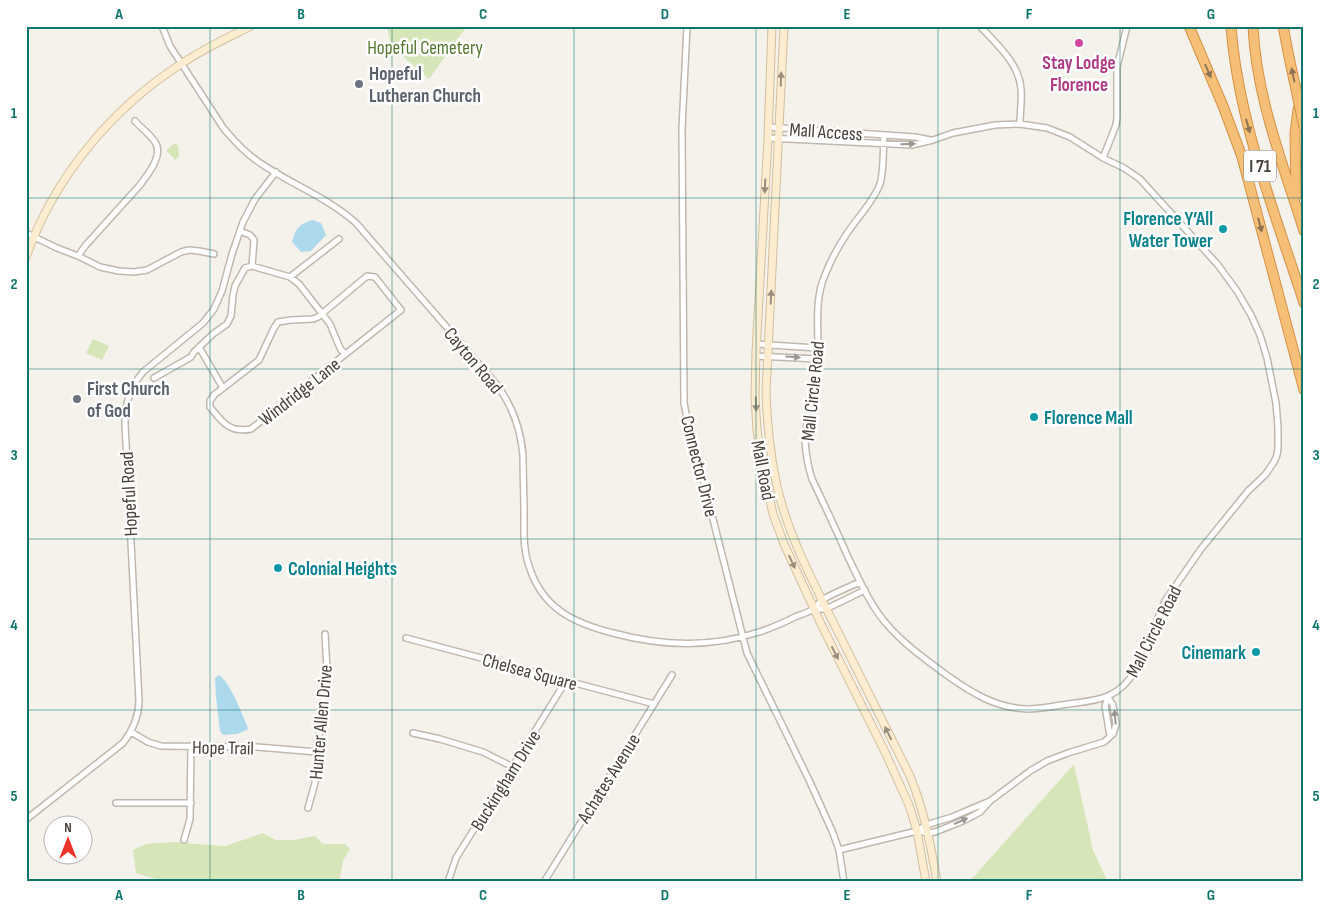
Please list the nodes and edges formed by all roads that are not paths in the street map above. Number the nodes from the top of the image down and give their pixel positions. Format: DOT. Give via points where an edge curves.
graph roads {
  1 [pos="162,26"];
  2 [pos="251,26"];
  3 [pos="687,26"];
  4 [pos="772,26"];
  5 [pos="784,26"];
  6 [pos="980,26"];
  7 [pos="1128,26"];
  8 [pos="1189,26"];
  9 [pos="1231,26"];
  10 [pos="1252,26"];
  11 [pos="1283,26"];
  12 [pos="181,64"];
  13 [pos="1304,88"];
  14 [pos="135,121"];
  15 [pos="1020,124"];
  16 [pos="768,127"];
  17 [pos="779,128"];
  18 [pos="1304,128"];
  19 [pos="884,135"];
  20 [pos="768,138"];
  21 [pos="779,138"];
  22 [pos="933,140"];
  23 [pos="884,144"];
  24 [pos="1103,158"];
  25 [pos="276,172"];
  26 [pos="1296,207"];
  27 [pos="240,231"];
  28 [pos="1304,231"];
  29 [pos="26,233"];
  30 [pos="34,236"];
  31 [pos="339,239"];
  32 [pos="214,254"];
  33 [pos="78,256"];
  34 [pos="26,257"];
  35 [pos="252,266"];
  36 [pos="290,277"];
  37 [pos="1304,303"];
  38 [pos="321,313"];
  39 [pos="756,344"];
  40 [pos="769,346"];
  41 [pos="199,347"];
  42 [pos="818,348"];
  43 [pos="346,354"];
  44 [pos="756,356"];
  45 [pos="768,356"];
  46 [pos="817,358"];
  47 [pos="154,378"];
  48 [pos="223,388"];
  49 [pos="1304,390"];
  50 [pos="860,582"];
  51 [pos="865,590"];
  52 [pos="822,600"];
  53 [pos="814,609"];
  54 [pos="826,609"];
  55 [pos="325,634"];
  56 [pos="742,637"];
  57 [pos="406,638"];
  58 [pos="672,675"];
  59 [pos="566,681"];
  60 [pos="1108,697"];
  61 [pos="654,704"];
  62 [pos="131,732"];
  63 [pos="413,733"];
  64 [pos="192,746"];
  65 [pos="318,752"];
  66 [pos="513,767"];
  67 [pos="990,801"];
  68 [pos="116,803"];
  69 [pos="191,803"];
  70 [pos="308,808"];
  71 [pos="28,818"];
  72 [pos="926,825"];
  73 [pos="917,831"];
  74 [pos="928,833"];
  75 [pos="184,840"];
  76 [pos="838,850"];
  77 [pos="448,882"];
  78 [pos="544,882"];
  79 [pos="844,882"];
  80 [pos="926,882"];
  81 [pos="937,882"];
  1 -- 12 [label="street, Cayton Road"];
  2 -- 12 [label="main road"];
  3 -- 56 [label="street, Connector Drive" via="682,129 684,403"];
  4 -- 16 [label="main road, Mall Road"];
  17 -- 5 [label="main road, Mall Road, one-way"];
  6 -- 15 [label="street" via="1016,69 1021,89"];
  7 -- 24 [label="street" via="1117,67 1116,126"];
  8 -- 49 [label="highway, one-way" via="1242,157"];
  9 -- 37 [label="highway, I 71, one-way" via="1244,111"];
  10 -- 26 [label="highway, I 71" via="1263,97"];
  18 -- 11 [label="highway, one-way, bridge"];
  12 -- 25 [label="street, Cayton Road" via="232,139 253,158"];
  12 -- 30 [label="main road" via="134,99 96,138 60,187"];
  13 -- 26 [label="highway" via="1295,133"];
  14 -- 33 [label="street" via="156,143 154,162 140,185"];
  15 -- 22 [label="street, Mall Circle Road" via="976,128"];
  15 -- 24 [label="street, Mall Circle Road" via="1058,131"];
  16 -- 17 [label="street, Mall Access"];
  16 -- 20 [label="main road, Mall Road"];
  17 -- 19 [label="street, Mall Access"];
  17 -- 21 [label="main road, Mall Road"];
  19 -- 22 [label="street, Mall Circle Road"];
  19 -- 23 [label="street, Mall Circle Road"];
  20 -- 21 [label="street, Mall Access"];
  20 -- 39 [label="main road, Mall Road, one-way"];
  21 -- 23 [label="street, Mall Access"];
  40 -- 21 [label="main road, Mall Road, one-way"];
  23 -- 22 [label="street, Mall Circle Road, one-way" via="912,145"];
  23 -- 42 [label="street, Mall Circle Road" via="876,192 845,236 822,283 818,305"];
  24 -- 60 [label="street, Mall Circle Road" via="1140,179 1218,265 1237,291 1267,358 1279,438 1277,455 1270,469 1219,525 1190,564 1165,601 1131,679"];
  25 -- 27 [label="street, Hopeful Road" via="255,199"];
  25 -- 56 [label="street, Cayton Road" via="334,205 356,223 497,385 516,419 522,443 526,555 533,577 554,605 591,627 648,641 686,644"];
  26 -- 28 [label="highway, I 71"];
  27 -- 35 [label="street" via="254,240"];
  27 -- 62 [label="street, Hopeful Road" via="214,309 203,323 143,372 129,393 125,406 139,700"];
  29 -- 30 [label="street"];
  30 -- 33 [label="street"];
  30 -- 34 [label="main road"];
  31 -- 36 [label="street"];
  32 -- 33 [label="street" via="189,250 147,270 134,272 100,267"];
  35 -- 36 [label="street, Windridge Lane"];
  35 -- 41 [label="street" via="243,269 235,286 227,324"];
  36 -- 38 [label="street, Windridge Lane"];
  38 -- 43 [label="street, Windridge Lane"];
  38 -- 43 [label="street, Windridge Lane" via="367,276 375,277 401,310"];
  38 -- 48 [label="street, Windridge Lane" via="313,319 278,322 259,360"];
  39 -- 40 [label="street"];
  39 -- 44 [label="main road, Mall Road"];
  40 -- 42 [label="street"];
  40 -- 45 [label="main road, Mall Road"];
  41 -- 47 [label="street" via="191,357"];
  41 -- 48 [label="street"];
  42 -- 46 [label="street, Mall Circle Road"];
  43 -- 48 [label="street, Windridge Lane" via="251,429 225,425 210,407 214,395"];
  44 -- 45 [label="street"];
  44 -- 53 [label="main road, Mall Road, one-way" via="757,430 766,485 784,544"];
  45 -- 46 [label="street, one-way"];
  45 -- 52 [label="main road, Mall Road" via="768,428 777,484 798,547"];
  46 -- 50 [label="street, Mall Circle Road" via="806,430 808,466"];
  50 -- 51 [label="street, Mall Circle Road"];
  50 -- 52 [label="street"];
  51 -- 54 [label="street"];
  51 -- 60 [label="street, Mall Circle Road" via="884,621 909,647 982,698 1026,709"];
  52 -- 53 [label="street"];
  52 -- 54 [label="main road, Mall Road"];
  53 -- 54 [label="street"];
  53 -- 56 [label="street, Cayton Road"];
  53 -- 73 [label="main road, Mall Road, one-way" via="886,752 908,800"];
  72 -- 54 [label="main road, Mall Road, one-way" via="910,776"];
  55 -- 65 [label="street, Hunter Allen Drive" via="327,670"];
  56 -- 76 [label="street, Connector Drive" via="749,659 809,780"];
  57 -- 59 [label="street, Chelsea Square"];
  58 -- 61 [label="street, Achates Avenue"];
  59 -- 61 [label="street, Chelsea Square"];
  59 -- 66 [label="street, Buckingham Drive"];
  60 -- 67 [label="street" via="1105,706 1110,737 1098,745 1047,761"];
  61 -- 78 [label="street, Achates Avenue"];
  62 -- 64 [label="street, Hope Trail" via="160,746"];
  62 -- 71 [label="street, Hopeful Road" via="123,743"];
  63 -- 66 [label="street" via="484,752"];
  64 -- 65 [label="street, Hope Trail"];
  64 -- 69 [label="street"];
  65 -- 70 [label="street, Hunter Allen Drive"];
  66 -- 77 [label="street, Buckingham Drive" via="456,858"];
  67 -- 72 [label="street"];
  74 -- 67 [label="street, one-way" via="963,821 980,812"];
  68 -- 69 [label="street"];
  69 -- 75 [label="street"];
  72 -- 73 [label="street"];
  72 -- 74 [label="main road, Mall Road"];
  73 -- 74 [label="street"];
  73 -- 76 [label="street"];
  73 -- 80 [label="main road, Mall Road"];
  74 -- 81 [label="main road, Mall Road"];
  76 -- 79 [label="street, Connector Drive"];
}
